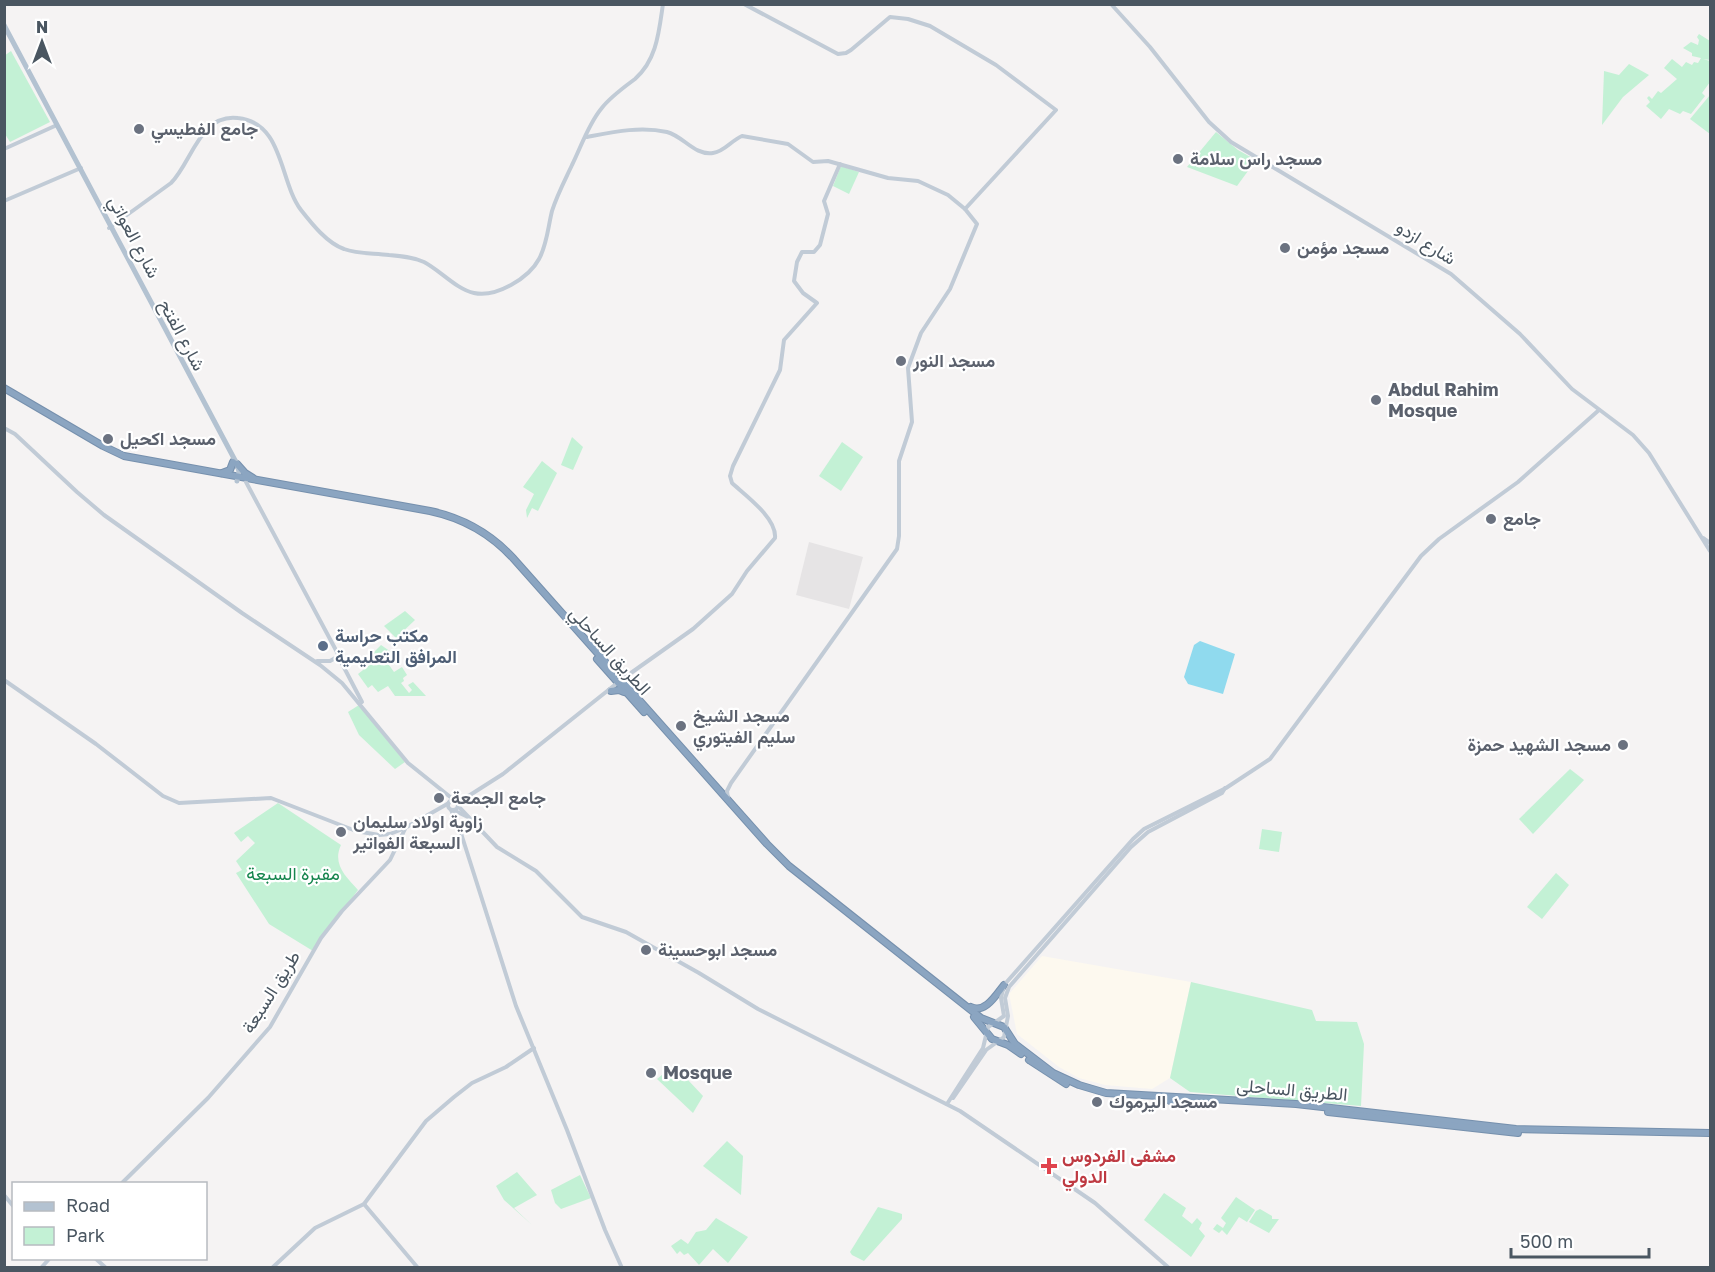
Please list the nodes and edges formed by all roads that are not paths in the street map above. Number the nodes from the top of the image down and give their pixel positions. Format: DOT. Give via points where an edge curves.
graph roads {
  1 [pos="663,4"];
  2 [pos="744,4"];
  3 [pos="1111,4"];
  4 [pos="4,25"];
  5 [pos="4,31"];
  6 [pos="55,125"];
  7 [pos="586,137"];
  8 [pos="4,148"];
  9 [pos="840,164"];
  10 [pos="79,168"];
  11 [pos="4,200"];
  12 [pos="965,209"];
  13 [pos="110,227"];
  14 [pos="4,388"];
  15 [pos="4,392"];
  16 [pos="1599,410"];
  17 [pos="4,428"];
  18 [pos="235,463"];
  19 [pos="218,474"];
  20 [pos="235,479"];
  21 [pos="259,481"];
  22 [pos="248,482"];
  23 [pos="1700,535"];
  24 [pos="1710,543"];
  25 [pos="1710,551"];
  26 [pos="568,623"];
  27 [pos="339,657"];
  28 [pos="313,660"];
  29 [pos="320,665"];
  30 [pos="611,672"];
  31 [pos="4,680"];
  32 [pos="623,680"];
  33 [pos="610,690"];
  34 [pos="628,691"];
  35 [pos="365,708"];
  36 [pos="700,770"];
  37 [pos="729,787"];
  38 [pos="718,788"];
  39 [pos="1226,788"];
  40 [pos="470,795"];
  41 [pos="728,799"];
  42 [pos="452,802"];
  43 [pos="458,806"];
  44 [pos="451,810"];
  45 [pos="435,812"];
  46 [pos="458,813"];
  47 [pos="475,821"];
  48 [pos="459,827"];
  49 [pos="405,828"];
  50 [pos="1004,985"];
  51 [pos="956,999"];
  52 [pos="995,1023"];
  53 [pos="982,1025"];
  54 [pos="1006,1026"];
  55 [pos="987,1033"];
  56 [pos="1001,1042"];
  57 [pos="988,1044"];
  58 [pos="534,1048"];
  59 [pos="953,1095"];
  60 [pos="1105,1096"];
  61 [pos="937,1098"];
  62 [pos="1182,1100"];
  63 [pos="948,1104"];
  64 [pos="960,1111"];
  65 [pos="1710,1135"];
  66 [pos="123,1182"];
  67 [pos="364,1204"];
  68 [pos="272,1268"];
  69 [pos="418,1268"];
  70 [pos="622,1268"];
  71 [pos="1169,1268"];
  1 -- 7 [label="street" via="650,60 601,109"];
  2 -- 12 [label="street" via="838,54 851,50 890,17 920,21 994,64 1056,110"];
  3 -- 16 [label="street, شارع ازدو" via="1209,122 1231,142 1446,271"];
  4 -- 6 [label="main road, شارع العواتي"];
  5 -- 6 [label="main road"];
  6 -- 8 [label="street"];
  6 -- 10 [label="main road, شارع العواتي"];
  7 -- 9 [label="street" via="623,130 664,132 696,149 714,153 745,136 788,144 813,162"];
  7 -- 13 [label="street" via="556,201 538,260 510,286 489,294 467,291 413,258 350,251 330,241 296,204 267,133 259,125 237,117 211,126 175,178"];
  9 -- 12 [label="street" via="923,183"];
  9 -- 32 [label="street" via="824,201 828,212 820,245 814,252 802,252 794,281 817,303 784,340 780,370 731,472 732,483 764,513 775,538 725,602"];
  10 -- 11 [label="street"];
  10 -- 13 [label="main road, شارع العواتي"];
  12 -- 37 [label="street" via="977,222 976,227 950,290 921,333 908,368 912,422 899,461 897,549"];
  13 -- 18 [label="main road, شارع العواتي"];
  14 -- 19 [label="highway, الطريق الساحلي" via="118,454"];
  15 -- 20 [label="highway, الطريق الساحلي" via="121,458"];
  16 -- 23 [label="street, شارع ازدو" via="1644,446"];
  16 -- 39 [label="street" via="1518,482 1427,549 1278,749 1265,763"];
  17 -- 28 [label="street" via="13,431 104,515"];
  18 -- 19 [label="highway" via="229,471"];
  18 -- 20 [label="main road"];
  18 -- 21 [label="highway"];
  19 -- 20 [label="highway, الطريق الساحلي"];
  20 -- 21 [label="highway, الطريق الساحلي"];
  20 -- 22 [label="highway, الطريق الساحلي"];
  21 -- 26 [label="highway, الطريق الساحلي" via="430,511 470,524 505,550"];
  22 -- 26 [label="highway, الطريق الساحلي" via="433,515 462,524 498,549"];
  22 -- 27 [label="street"];
  23 -- 24 [label="street"];
  23 -- 25 [label="street, شارع ازدو"];
  26 -- 30 [label="highway, الطريق الساحلي"];
  27 -- 28 [label="street"];
  27 -- 29 [label="street"];
  27 -- 35 [label="street"];
  28 -- 29 [label="street"];
  29 -- 35 [label="street"];
  30 -- 32 [label="highway, الطريق الساحلي"];
  30 -- 33 [label="highway"];
  31 -- 49 [label="street" via="169,800 179,803 271,798 366,833 385,835"];
  32 -- 33 [label="street"];
  32 -- 34 [label="highway, الطريق الساحلي"];
  33 -- 34 [label="highway"];
  33 -- 40 [label="street"];
  34 -- 36 [label="highway, الطريق الساحلي"];
  35 -- 42 [label="street" via="404,758"];
  36 -- 38 [label="highway, الطريق الساحلي"];
  36 -- 53 [label="highway, الطريق الساحلي" via="786,867"];
  37 -- 38 [label="street"];
  37 -- 41 [label="street"];
  38 -- 41 [label="highway, الطريق الساحلي"];
  39 -- 50 [label="street" via="1136,835"];
  39 -- 54 [label="street" via="1136,842 1010,985 1005,998"];
  40 -- 42 [label="street"];
  40 -- 43 [label="street"];
  41 -- 51 [label="highway, الطريق الساحلي" via="789,866"];
  42 -- 43 [label="street"];
  42 -- 44 [label="street"];
  42 -- 45 [label="street"];
  43 -- 44 [label="street"];
  43 -- 46 [label="street"];
  43 -- 47 [label="street"];
  44 -- 45 [label="street"];
  44 -- 46 [label="street"];
  44 -- 48 [label="street"];
  45 -- 49 [label="street"];
  46 -- 47 [label="street"];
  46 -- 48 [label="street"];
  47 -- 61 [label="street" via="501,850 541,875 582,917 626,932 758,1009"];
  48 -- 58 [label="street" via="504,973"];
  49 -- 66 [label="street, طريق السبعة" via="390,860 329,926 270,1027 208,1098"];
  50 -- 51 [label="highway" via="982,1009"];
  50 -- 52 [label="street" via="1004,1015"];
  51 -- 52 [label="highway" via="981,1018"];
  52 -- 54 [label="highway"];
  52 -- 55 [label="street"];
  53 -- 55 [label="highway, الطريق الساحلي"];
  53 -- 57 [label="highway"];
  54 -- 56 [label="street"];
  54 -- 62 [label="highway, الطريق الساحلى" via="1020,1048 1053,1072 1089,1089"];
  55 -- 56 [label="highway, الطريق الساحلي"];
  55 -- 57 [label="street"];
  56 -- 57 [label="highway"];
  56 -- 60 [label="highway, الطريق الساحلي" via="1059,1081"];
  57 -- 59 [label="street"];
  58 -- 67 [label="street" via="472,1083 436,1113"];
  58 -- 70 [label="street"];
  59 -- 61 [label="street"];
  59 -- 63 [label="street"];
  59 -- 64 [label="street" via="954,1105"];
  60 -- 62 [label="highway, الطريق الساحلى"];
  61 -- 63 [label="street"];
  62 -- 65 [label="highway, الطريق الساحلى" via="1296,1108 1527,1134"];
  63 -- 64 [label="street"];
  64 -- 71 [label="street" via="1095,1203"];
  67 -- 68 [label="street" via="306,1234"];
  67 -- 69 [label="street"];
}
